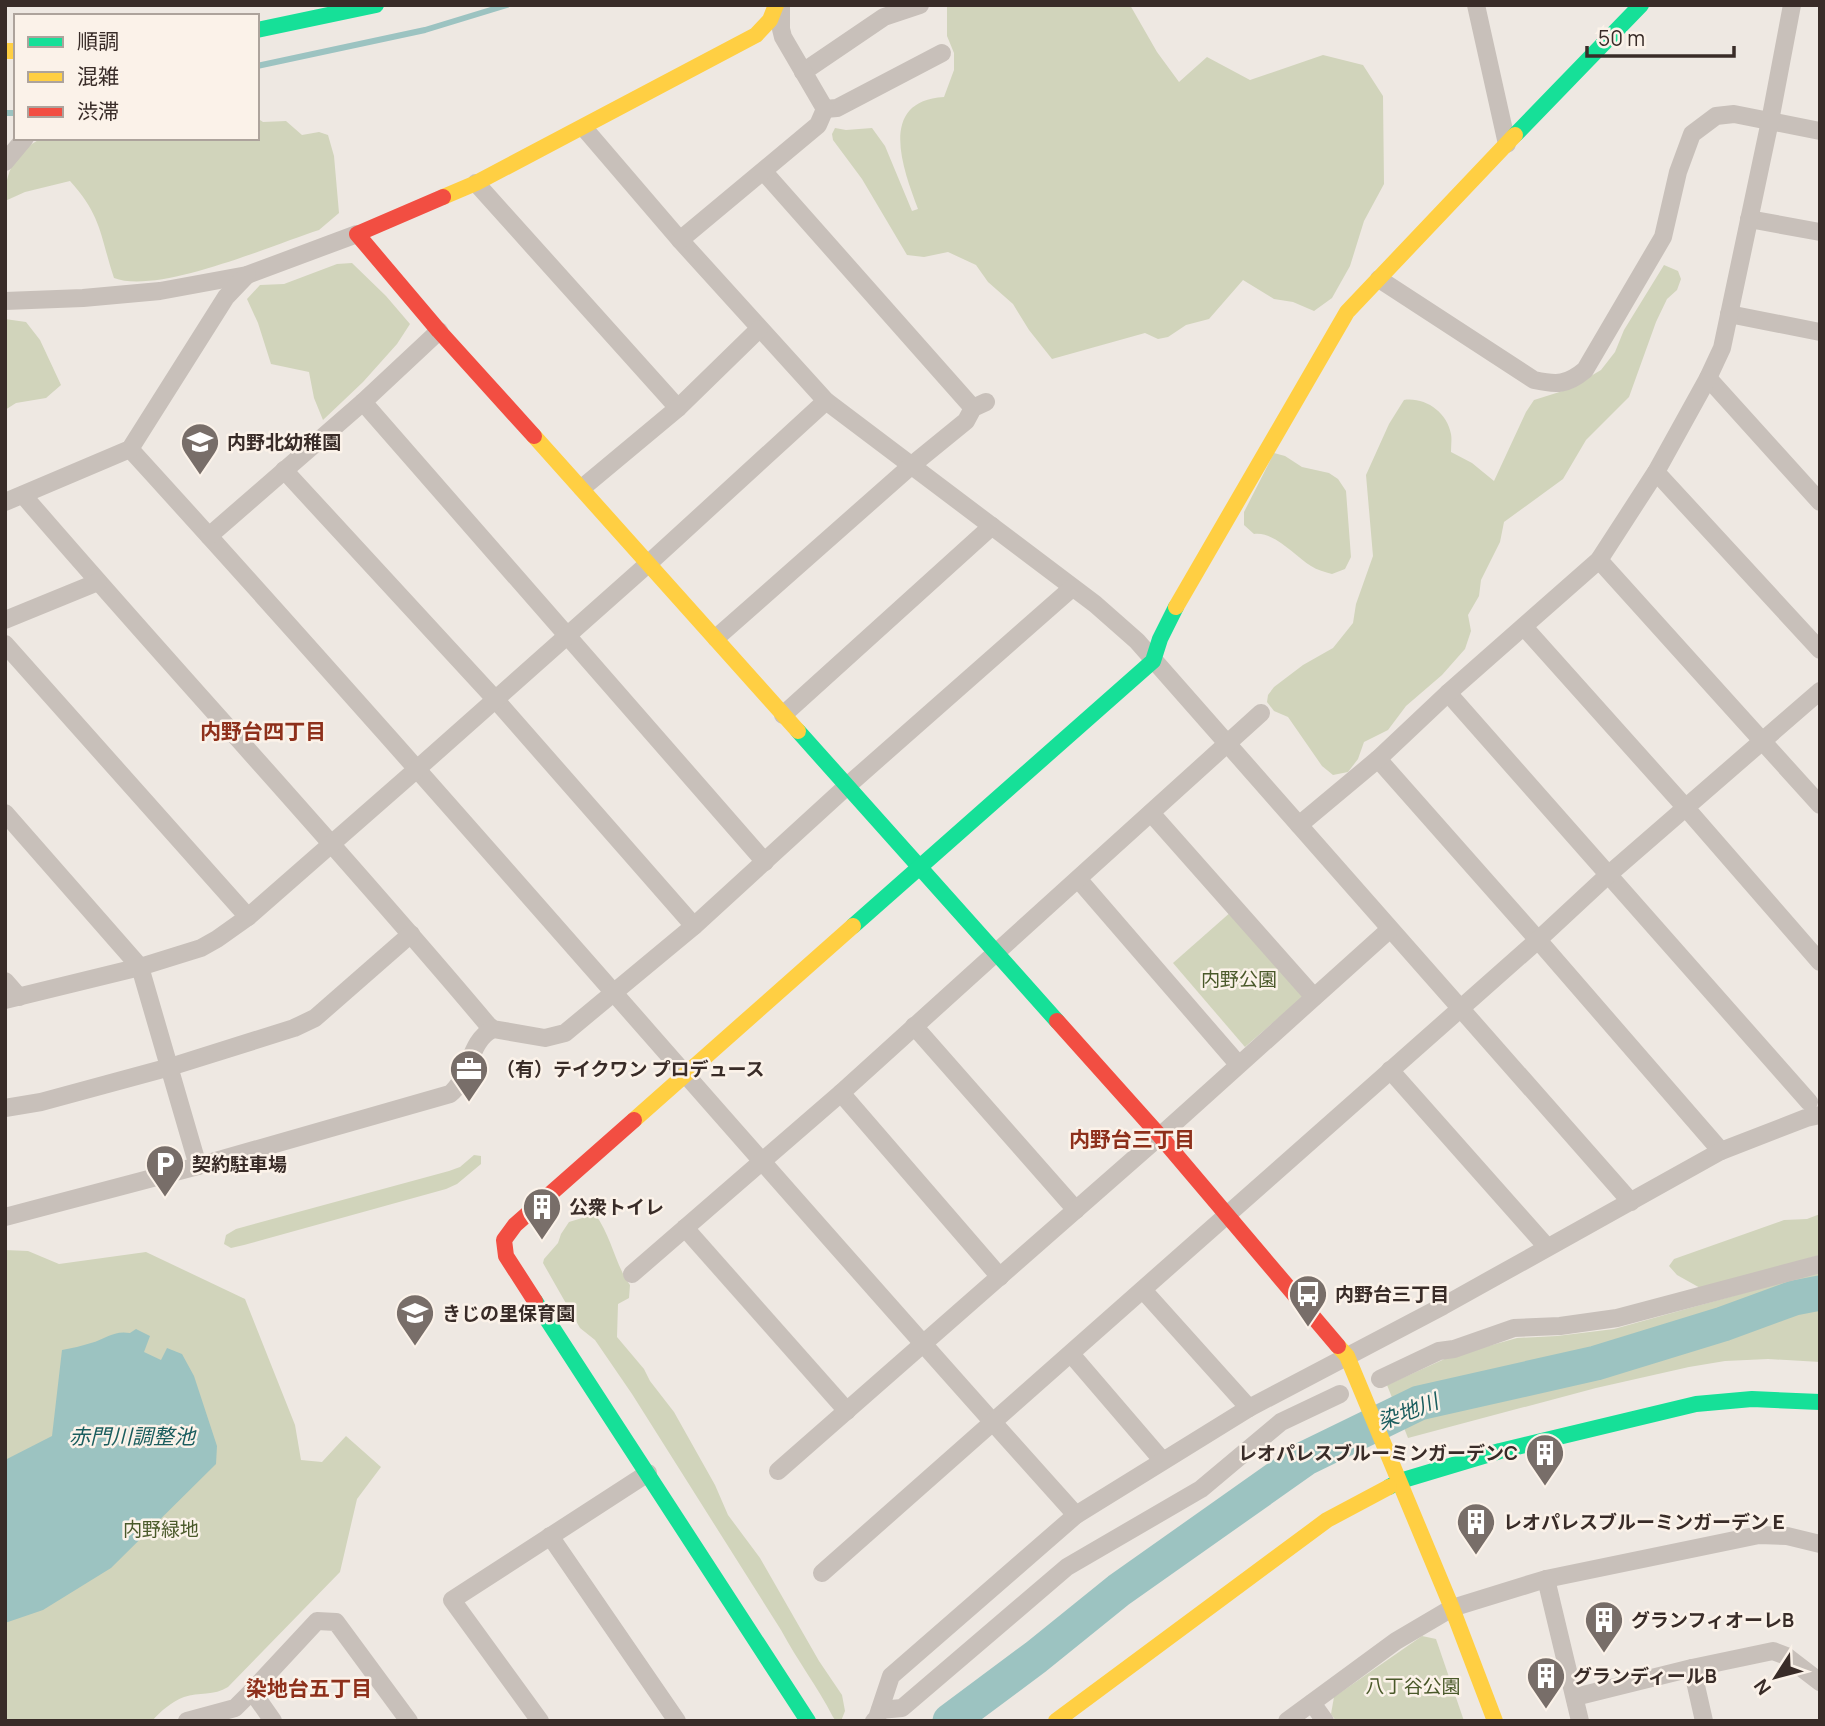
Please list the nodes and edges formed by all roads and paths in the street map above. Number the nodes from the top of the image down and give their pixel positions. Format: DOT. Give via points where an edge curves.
graph roads {
  1 [pos="376,5"];
  2 [pos="776,5"];
  3 [pos="781,5"];
  4 [pos="920,5"];
  5 [pos="1476,5"];
  6 [pos="1641,5"];
  7 [pos="1792,5"];
  8 [pos="259,30"];
  9 [pos="942,52"];
  10 [pos="803,72"];
  11 [pos="825,109"];
  12 [pos="1770,121"];
  13 [pos="584,128"];
  14 [pos="1820,131"];
  15 [pos="16,143"];
  16 [pos="1507,144"];
  17 [pos="5,162"];
  18 [pos="764,172"];
  19 [pos="476,183"];
  20 [pos="1749,219"];
  21 [pos="1820,232"];
  22 [pos="357,234"];
  23 [pos="680,240"];
  24 [pos="247,275"];
  25 [pos="1378,279"];
  26 [pos="5,301"];
  27 [pos="1729,314"];
  28 [pos="759,328"];
  29 [pos="439,331"];
  30 [pos="1820,332"];
  31 [pos="1709,378"];
  32 [pos="825,401"];
  33 [pos="362,402"];
  34 [pos="678,408"];
  35 [pos="130,449"];
  36 [pos="912,465"];
  37 [pos="284,470"];
  38 [pos="1656,472"];
  39 [pos="582,488"];
  40 [pos="23,495"];
  41 [pos="5,502"];
  42 [pos="1820,502"];
  43 [pos="992,526"];
  44 [pos="209,536"];
  45 [pos="1599,560"];
  46 [pos="649,563"];
  47 [pos="98,582"];
  48 [pos="1072,588"];
  49 [pos="5,620"];
  50 [pos="1524,627"];
  51 [pos="567,634"];
  52 [pos="716,638"];
  53 [pos="5,644"];
  54 [pos="1820,650"];
  55 [pos="1153,661"];
  56 [pos="1820,691"];
  57 [pos="1448,693"];
  58 [pos="495,699"];
  59 [pos="1261,713"];
  60 [pos="783,715"];
  61 [pos="1762,740"];
  62 [pos="1227,744"];
  63 [pos="1378,759"];
  64 [pos="417,769"];
  65 [pos="846,787"];
  66 [pos="1820,805"];
  67 [pos="1686,807"];
  68 [pos="5,813"];
  69 [pos="1151,813"];
  70 [pos="1298,825"];
  71 [pos="332,843"];
  72 [pos="765,862"];
  73 [pos="919,867"];
  74 [pos="1608,875"];
  75 [pos="1079,880"];
  76 [pos="248,916"];
  77 [pos="694,926"];
  78 [pos="1389,930"];
  79 [pos="411,934"];
  80 [pos="1538,940"];
  81 [pos="995,954"];
  82 [pos="1820,962"];
  83 [pos="140,967"];
  84 [pos="5,981"];
  85 [pos="614,994"];
  86 [pos="1314,997"];
  87 [pos="12,999"];
  88 [pos="473,1007"];
  89 [pos="1460,1008"];
  90 [pos="914,1026"];
  91 [pos="493,1029"];
  92 [pos="477,1045"];
  93 [pos="1238,1064"];
  94 [pos="170,1067"];
  95 [pos="1390,1070"];
  96 [pos="687,1074"];
  97 [pos="841,1093"];
  98 [pos="1814,1107"];
  99 [pos="5,1108"];
  100 [pos="1160,1136"];
  101 [pos="1721,1151"];
  102 [pos="762,1162"];
  103 [pos="198,1166"];
  104 [pos="1631,1202"];
  105 [pos="1076,1210"];
  106 [pos="1228,1214"];
  107 [pos="5,1217"];
  108 [pos="685,1228"];
  109 [pos="1547,1247"];
  110 [pos="1820,1264"];
  111 [pos="632,1274"];
  112 [pos="1000,1276"];
  113 [pos="1143,1290"];
  114 [pos="922,1344"];
  115 [pos="1071,1354"];
  116 [pos="1347,1356"];
  117 [pos="1380,1378"];
  118 [pos="1340,1394"];
  119 [pos="1820,1402"];
  120 [pos="1249,1409"];
  121 [pos="847,1411"];
  122 [pos="992,1422"];
  123 [pos="1162,1460"];
  124 [pos="778,1472"];
  125 [pos="648,1473"];
  126 [pos="1400,1481"];
  127 [pos="1076,1515"];
  128 [pos="550,1536"];
  129 [pos="1820,1544"];
  130 [pos="822,1573"];
  131 [pos="1546,1579"];
  132 [pos="1452,1608"];
  133 [pos="1692,1668"];
  134 [pos="1820,1682"];
  135 [pos="252,1691"];
  136 [pos="1574,1697"];
  137 [pos="1312,1703"];
  138 [pos="877,1715"];
  139 [pos="187,1721"];
  140 [pos="273,1721"];
  141 [pos="409,1721"];
  142 [pos="540,1721"];
  143 [pos="677,1721"];
  144 [pos="808,1721"];
  145 [pos="1056,1721"];
  146 [pos="1287,1721"];
  147 [pos="1325,1721"];
  148 [pos="1495,1721"];
  149 [pos="1580,1721"];
  150 [pos="1704,1721"];
  1 -- 8 [label="street"];
  2 -- 13 [label="street" via="756,35"];
  3 -- 10 [label="street" via="783,37"];
  4 -- 10 [label="street" via="884,17"];
  5 -- 16 [label="street"];
  6 -- 16 [label="street"];
  7 -- 12 [label="street"];
  9 -- 11 [label="street"];
  10 -- 11 [label="street"];
  11 -- 18 [label="street" via="818,125"];
  12 -- 14 [label="street"];
  12 -- 20 [label="street"];
  12 -- 25 [label="street" via="1734,114 1716,116 1692,134 1662,237 1585,370 1574,379 1554,385 1534,380"];
  13 -- 19 [label="street"];
  13 -- 23 [label="street"];
  15 -- 17 [label="street"];
  16 -- 25 [label="street"];
  18 -- 23 [label="street"];
  18 -- 36 [label="street" via="979,405"];
  19 -- 22 [label="street"];
  19 -- 34 [label="street"];
  20 -- 21 [label="street"];
  20 -- 27 [label="street"];
  22 -- 24 [label="street"];
  22 -- 29 [label="street"];
  23 -- 28 [label="street"];
  24 -- 26 [label="street" via="160,291"];
  24 -- 35 [label="street" via="226,297"];
  25 -- 55 [label="street" via="1347,312 1265,449 1187,586"];
  27 -- 30 [label="street"];
  27 -- 31 [label="street" via="1723,348"];
  28 -- 32 [label="street"];
  28 -- 34 [label="street"];
  29 -- 33 [label="street"];
  29 -- 39 [label="street"];
  31 -- 38 [label="street"];
  31 -- 42 [label="street"];
  32 -- 36 [label="street"];
  32 -- 46 [label="street"];
  33 -- 37 [label="street"];
  33 -- 51 [label="street"];
  34 -- 39 [label="street"];
  35 -- 40 [label="street"];
  35 -- 44 [label="street"];
  36 -- 43 [label="street"];
  36 -- 52 [label="street"];
  37 -- 44 [label="street"];
  37 -- 58 [label="street"];
  38 -- 45 [label="street"];
  38 -- 54 [label="street"];
  39 -- 46 [label="street"];
  40 -- 41 [label="street"];
  40 -- 47 [label="street"];
  43 -- 48 [label="street"];
  43 -- 60 [label="street"];
  44 -- 64 [label="street"];
  45 -- 50 [label="street"];
  45 -- 61 [label="street"];
  46 -- 51 [label="street"];
  46 -- 52 [label="street"];
  47 -- 49 [label="street"];
  47 -- 71 [label="street"];
  48 -- 55 [label="street" via="1137,641"];
  48 -- 65 [label="street"];
  50 -- 57 [label="street"];
  50 -- 67 [label="street"];
  51 -- 58 [label="street"];
  51 -- 72 [label="street"];
  52 -- 60 [label="street"];
  53 -- 76 [label="street"];
  55 -- 62 [label="street"];
  55 -- 73 [label="street"];
  56 -- 61 [label="street"];
  57 -- 63 [label="street"];
  57 -- 74 [label="street"];
  58 -- 64 [label="street"];
  58 -- 77 [label="street"];
  59 -- 62 [label="street"];
  60 -- 65 [label="street"];
  61 -- 66 [label="street"];
  61 -- 67 [label="street"];
  62 -- 69 [label="street"];
  62 -- 70 [label="street"];
  63 -- 70 [label="street"];
  63 -- 80 [label="street"];
  64 -- 71 [label="street"];
  64 -- 85 [label="street"];
  65 -- 72 [label="street"];
  65 -- 73 [label="street"];
  67 -- 74 [label="street"];
  67 -- 82 [label="street"];
  68 -- 83 [label="street"];
  69 -- 75 [label="street"];
  69 -- 86 [label="street"];
  70 -- 78 [label="street"];
  71 -- 76 [label="street"];
  71 -- 79 [label="street"];
  72 -- 77 [label="street"];
  73 -- 81 [label="street"];
  73 -- 96 [label="street"];
  74 -- 80 [label="street"];
  74 -- 98 [label="street"];
  75 -- 81 [label="street"];
  75 -- 93 [label="street"];
  76 -- 83 [label="street" via="201,948"];
  77 -- 85 [label="street"];
  78 -- 86 [label="street"];
  78 -- 89 [label="street"];
  79 -- 88 [label="street"];
  79 -- 94 [label="street" via="315,1018"];
  80 -- 89 [label="street"];
  80 -- 101 [label="street"];
  81 -- 90 [label="street"];
  81 -- 100 [label="street"];
  83 -- 87 [label="street"];
  83 -- 94 [label="street"];
  84 -- 87 [label="street"];
  85 -- 91 [label="street" via="557,1036"];
  85 -- 96 [label="street"];
  86 -- 93 [label="street"];
  88 -- 91 [label="street"];
  88 -- 92 [label="street"];
  89 -- 95 [label="street"];
  89 -- 104 [label="street"];
  90 -- 97 [label="street"];
  90 -- 105 [label="street"];
  91 -- 92 [label="street"];
  92 -- 103 [label="street" via="459,1087 450,1094"];
  93 -- 100 [label="street"];
  94 -- 99 [label="street"];
  94 -- 103 [label="street"];
  95 -- 106 [label="street"];
  95 -- 109 [label="street"];
  96 -- 102 [label="street"];
  96 -- 125 [label="street" via="515,1225 504,1240 506,1256"];
  97 -- 102 [label="street"];
  97 -- 112 [label="street"];
  98 -- 101 [label="street"];
  100 -- 105 [label="street"];
  100 -- 106 [label="street"];
  101 -- 104 [label="street"];
  102 -- 108 [label="street"];
  102 -- 114 [label="street"];
  103 -- 107 [label="street"];
  104 -- 109 [label="street"];
  105 -- 112 [label="street"];
  106 -- 113 [label="street"];
  106 -- 116 [label="street"];
  108 -- 111 [label="street"];
  108 -- 121 [label="street"];
  109 -- 116 [label="street"];
  110 -- 117 [label="street" via="1617,1318 1514,1328 1439,1351"];
  112 -- 114 [label="street"];
  113 -- 115 [label="street"];
  113 -- 120 [label="street"];
  114 -- 121 [label="street"];
  114 -- 122 [label="street"];
  115 -- 122 [label="street"];
  115 -- 123 [label="street"];
  116 -- 120 [label="street"];
  116 -- 126 [label="street"];
  118 -- 138 [label="street" via="1280,1422 1201,1489 1067,1567 902,1708"];
  119 -- 126 [label="street" via="1752,1399 1696,1404 1500,1451"];
  120 -- 123 [label="street"];
  121 -- 124 [label="street"];
  122 -- 127 [label="street"];
  122 -- 130 [label="street"];
  123 -- 127 [label="street"];
  125 -- 128 [label="street"];
  125 -- 144 [label="street"];
  126 -- 132 [label="street"];
  126 -- 145 [label="street" via="1327,1520"];
  127 -- 138 [label="street" via="891,1676"];
  128 -- 142 [label="street" via="452,1600"];
  128 -- 143 [label="street"];
  129 -- 131 [label="street" via="1759,1535"];
  131 -- 132 [label="street"];
  131 -- 136 [label="street"];
  132 -- 137 [label="street" via="1396,1641"];
  132 -- 148 [label="street"];
  133 -- 134 [label="street" via="1773,1651"];
  133 -- 136 [label="street"];
  133 -- 150 [label="street"];
  135 -- 139 [label="street" via="235,1708"];
  135 -- 140 [label="street"];
  135 -- 141 [label="street" via="317,1621 336,1622"];
  136 -- 149 [label="street"];
  137 -- 146 [label="street"];
  137 -- 147 [label="street"];
}
